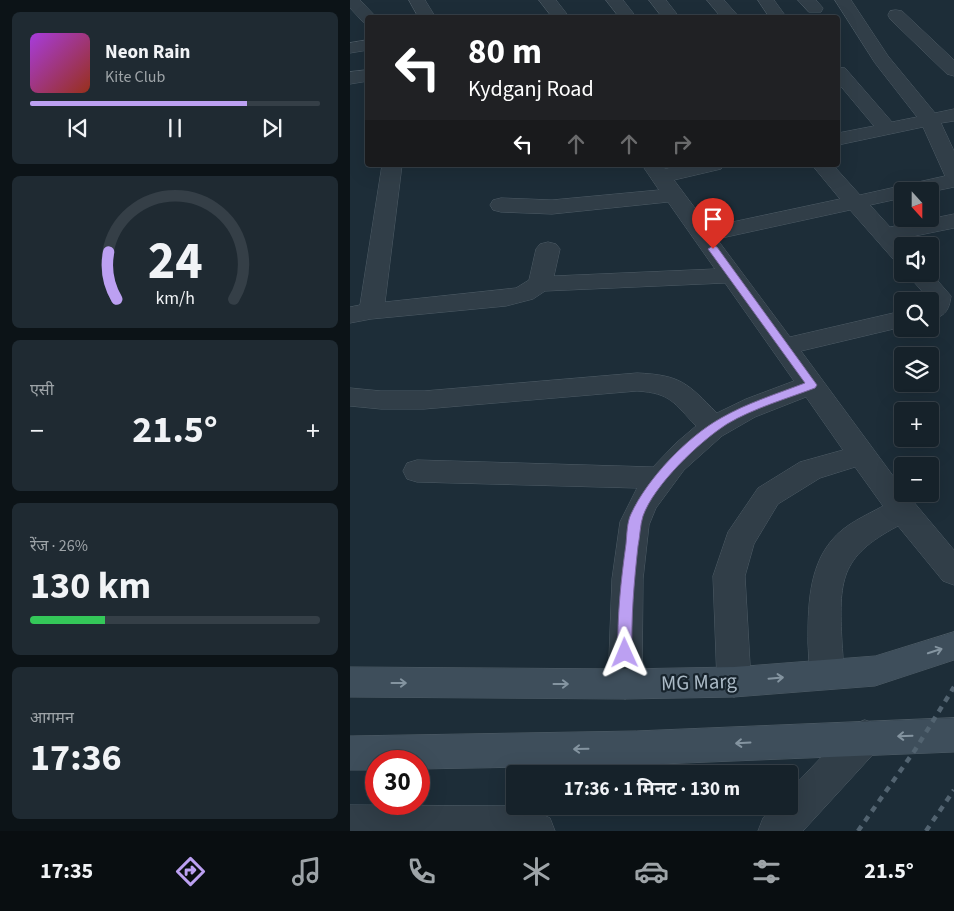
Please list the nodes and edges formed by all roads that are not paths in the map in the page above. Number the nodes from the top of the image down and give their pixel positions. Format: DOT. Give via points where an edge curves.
graph roads {
  1 [pos="351,0"];
  2 [pos="417,0"];
  3 [pos="547,0"];
  4 [pos="614,0"];
  5 [pos="657,0"];
  6 [pos="715,0"];
  7 [pos="766,0"];
  8 [pos="843,0"];
  9 [pos="366,15"];
  10 [pos="426,15"];
  11 [pos="560,15"];
  12 [pos="626,15"];
  13 [pos="670,15"];
  14 [pos="729,15"];
  15 [pos="777,15"];
  16 [pos="896,15"];
  17 [pos="857,20"];
  18 [pos="840,23"];
  19 [pos="365,46"];
  20 [pos="350,48"];
  21 [pos="954,70"];
  22 [pos="840,74"];
  23 [pos="954,115"];
  24 [pos="930,120"];
  25 [pos="887,129"];
  26 [pos="840,138"];
  27 [pos="392,167"];
  28 [pos="707,167"];
  29 [pos="824,167"];
  30 [pos="954,174"];
  31 [pos="662,179"];
  32 [pos="954,181"];
  33 [pos="939,184"];
  34 [pos="894,194"];
  35 [pos="855,202"];
  36 [pos="501,205"];
  37 [pos="954,221"];
  38 [pos="885,235"];
  39 [pos="703,236"];
  40 [pos="894,246"];
  41 [pos="548,249"];
  42 [pos="734,275"];
  43 [pos="926,282"];
  44 [pos="540,284"];
  45 [pos="935,292"];
  46 [pos="355,314"];
  47 [pos="894,321"];
  48 [pos="784,347"];
  49 [pos="812,385"];
  50 [pos="350,397"];
  51 [pos="715,428"];
  52 [pos="862,455"];
  53 [pos="417,471"];
  54 [pos="659,478"];
  55 [pos="902,510"];
  56 [pos="954,572"];
  57 [pos="954,646"];
  58 [pos="826,674"];
  59 [pos="350,682"];
  60 [pos="734,682"];
  61 [pos="625,684"];
  62 [pos="954,735"];
  63 [pos="865,738"];
  64 [pos="350,753"];
  65 [pos="350,824"];
  66 [pos="437,828"];
  67 [pos="536,831"];
  68 [pos="776,831"];
  1 -- 9 [label="street"];
  2 -- 10 [label="street"];
  3 -- 11 [label="street"];
  4 -- 12 [label="street"];
  5 -- 13 [label="street"];
  6 -- 14 [label="street"];
  7 -- 15 [label="street"];
  8 -- 17 [label="street"];
  16 -- 21 [label="street"];
  17 -- 18 [label="street"];
  17 -- 24 [label="street" via="881,59"];
  19 -- 20 [label="street"];
  22 -- 25 [label="street"];
  23 -- 24 [label="street"];
  24 -- 25 [label="street"];
  24 -- 30 [label="street"];
  25 -- 26 [label="street"];
  27 -- 46 [label="street"];
  28 -- 31 [label="street"];
  29 -- 35 [label="street"];
  31 -- 36 [label="street" via="561,207"];
  31 -- 39 [label="street"];
  32 -- 33 [label="street"];
  34 -- 35 [label="street"];
  35 -- 38 [label="street"];
  35 -- 39 [label="street"];
  37 -- 38 [label="street"];
  38 -- 40 [label="street"];
  39 -- 42 [label="street"];
  41 -- 44 [label="street"];
  42 -- 44 [label="street"];
  42 -- 48 [label="street"];
  43 -- 45 [label="street"];
  44 -- 46 [label="street" via="524,294 506,298"];
  47 -- 48 [label="street"];
  48 -- 49 [label="street"];
  49 -- 51 [label="street" via="758,405"];
  49 -- 52 [label="street"];
  50 -- 51 [label="street" via="424,400 637,382 660,383 678,391"];
  51 -- 54 [label="street" via="691,446"];
  52 -- 55 [label="street"];
  52 -- 60 [label="street" via="810,470 768,496 739,540 729,576"];
  53 -- 54 [label="street"];
  54 -- 61 [label="street" via="636,516 624,622"];
  55 -- 56 [label="street"];
  55 -- 58 [label="street" via="854,537 835,557 826,584"];
  58 -- 57 [label="main road, MG Marg, one-way" via="875,671"];
  60 -- 58 [label="main road, MG Marg, one-way"];
  59 -- 61 [label="main road, MG Marg, one-way"];
  60 -- 61 [label="main road, MG Marg"];
  62 -- 63 [label="main road, one-way"];
  63 -- 64 [label="main road, one-way" via="636,748"];
  63 -- 68 [label="street"];
  65 -- 66 [label="street"];
  66 -- 67 [label="street" via="521,824"];
}
